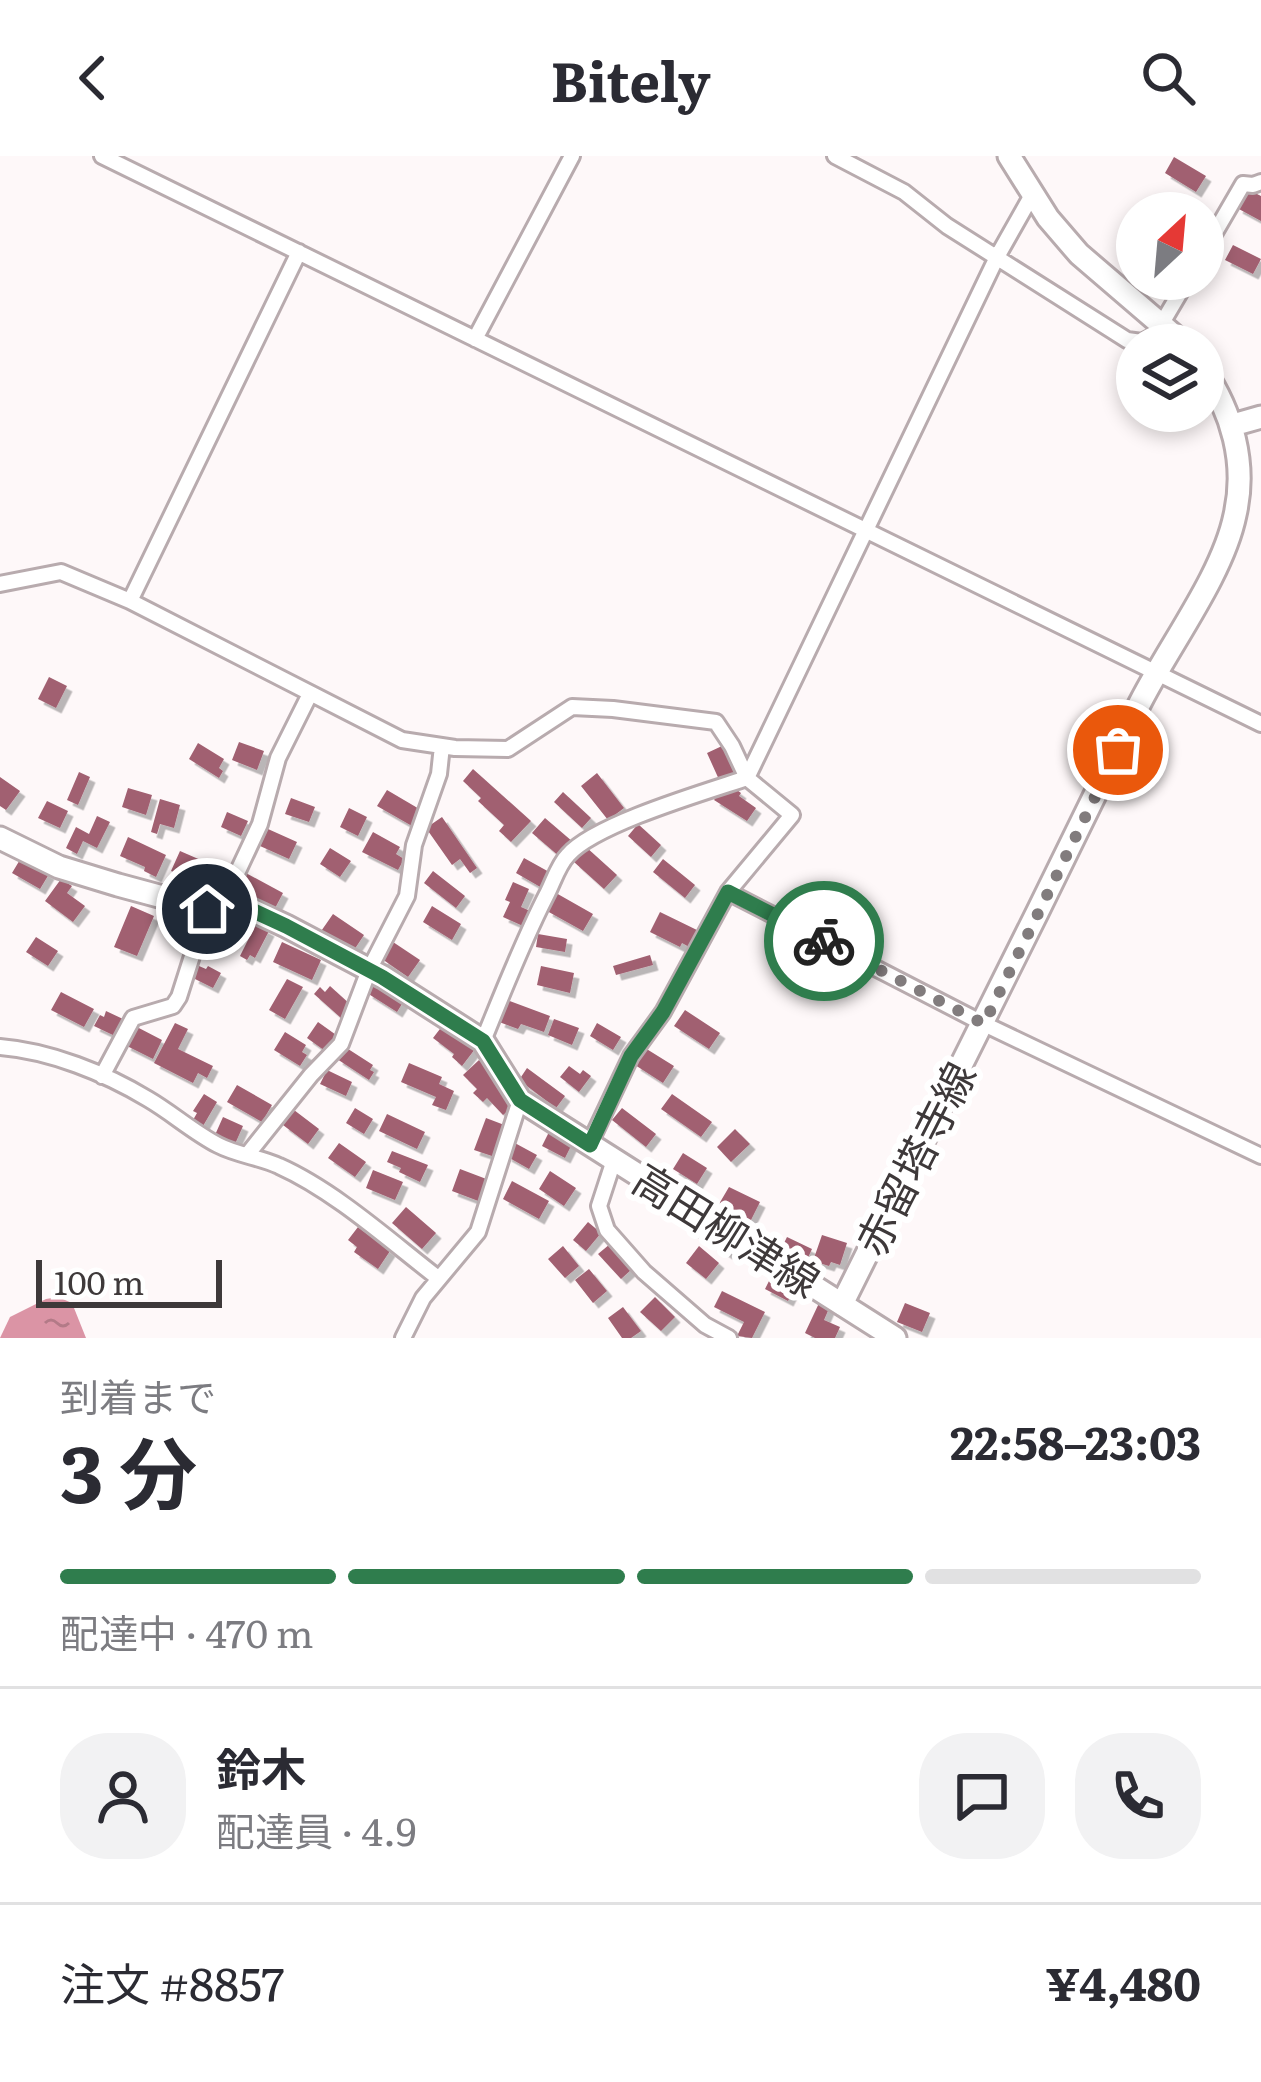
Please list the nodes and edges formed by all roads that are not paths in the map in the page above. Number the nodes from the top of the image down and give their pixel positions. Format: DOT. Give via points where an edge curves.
graph roads {
  1 [pos="102,156"];
  2 [pos="572,156"];
  3 [pos="835,156"];
  4 [pos="1009,156"];
  5 [pos="1261,182"];
  6 [pos="1032,195"];
  7 [pos="1224,217"];
  8 [pos="299,252"];
  9 [pos="997,257"];
  10 [pos="1175,300"];
  11 [pos="1161,324"];
  12 [pos="1116,333"];
  13 [pos="475,339"];
  14 [pos="1224,408"];
  15 [pos="1261,417"];
  16 [pos="1233,425"];
  17 [pos="865,528"];
  18 [pos="0,584"];
  19 [pos="130,601"];
  20 [pos="1156,672"];
  21 [pos="310,694"];
  22 [pos="1261,724"];
  23 [pos="442,746"];
  24 [pos="747,778"];
  25 [pos="0,838"];
  26 [pos="728,892"];
  27 [pos="215,906"];
  28 [pos="369,970"];
  29 [pos="984,1024"];
  30 [pos="483,1041"];
  31 [pos="0,1047"];
  32 [pos="102,1076"];
  33 [pos="520,1100"];
  34 [pos="590,1145"];
  35 [pos="247,1155"];
  36 [pos="1261,1156"];
  37 [pos="614,1160"];
  38 [pos="439,1278"];
  39 [pos="842,1304"];
  40 [pos="403,1338"];
  41 [pos="729,1338"];
  42 [pos="896,1338"];
  1 -- 8 [label="street"];
  2 -- 13 [label="street"];
  3 -- 9 [label="street"];
  4 -- 6 [label="main road"];
  5 -- 7 [label="street" via="1243,184"];
  6 -- 9 [label="street"];
  6 -- 11 [label="main road" via="1079,254"];
  8 -- 13 [label="street"];
  8 -- 19 [label="street"];
  9 -- 12 [label="street"];
  9 -- 17 [label="street"];
  10 -- 11 [label="street"];
  13 -- 17 [label="street"];
  14 -- 16 [label="main road, 赤留塔寺線"];
  15 -- 16 [label="main road"];
  16 -- 20 [label="main road, 赤留塔寺線" via="1238,493 1228,541"];
  17 -- 20 [label="street"];
  17 -- 24 [label="street"];
  18 -- 19 [label="street" via="61,572"];
  19 -- 21 [label="street"];
  20 -- 22 [label="street"];
  20 -- 29 [label="main road, 赤留塔寺線"];
  21 -- 23 [label="street" via="401,740"];
  21 -- 27 [label="street" via="271,776 260,824"];
  23 -- 24 [label="street" via="508,749 572,707 613,709 716,722"];
  23 -- 28 [label="street" via="407,896"];
  24 -- 26 [label="street" via="793,814"];
  24 -- 30 [label="street" via="615,827 566,856"];
  25 -- 27 [label="main road, 高田柳津線" via="59,867"];
  26 -- 29 [label="street"];
  26 -- 34 [label="street" via="631,1056"];
  27 -- 28 [label="main road, 高田柳津線" via="230,900"];
  27 -- 32 [label="street" via="173,1006 133,1018"];
  28 -- 30 [label="main road, 高田柳津線"];
  28 -- 35 [label="street" via="341,1044"];
  29 -- 36 [label="street"];
  29 -- 39 [label="main road, 赤留塔寺線"];
  30 -- 33 [label="main road, 高田柳津線"];
  31 -- 32 [label="street"];
  32 -- 35 [label="street"];
  33 -- 34 [label="main road, 高田柳津線"];
  33 -- 38 [label="street" via="478,1232"];
  34 -- 37 [label="main road, 高田柳津線"];
  35 -- 38 [label="street" via="345,1206"];
  37 -- 39 [label="main road, 高田柳津線"];
  37 -- 41 [label="street" via="599,1206 607,1230 644,1272"];
  38 -- 40 [label="street"];
  39 -- 42 [label="main road, 高田柳津線"];
}
